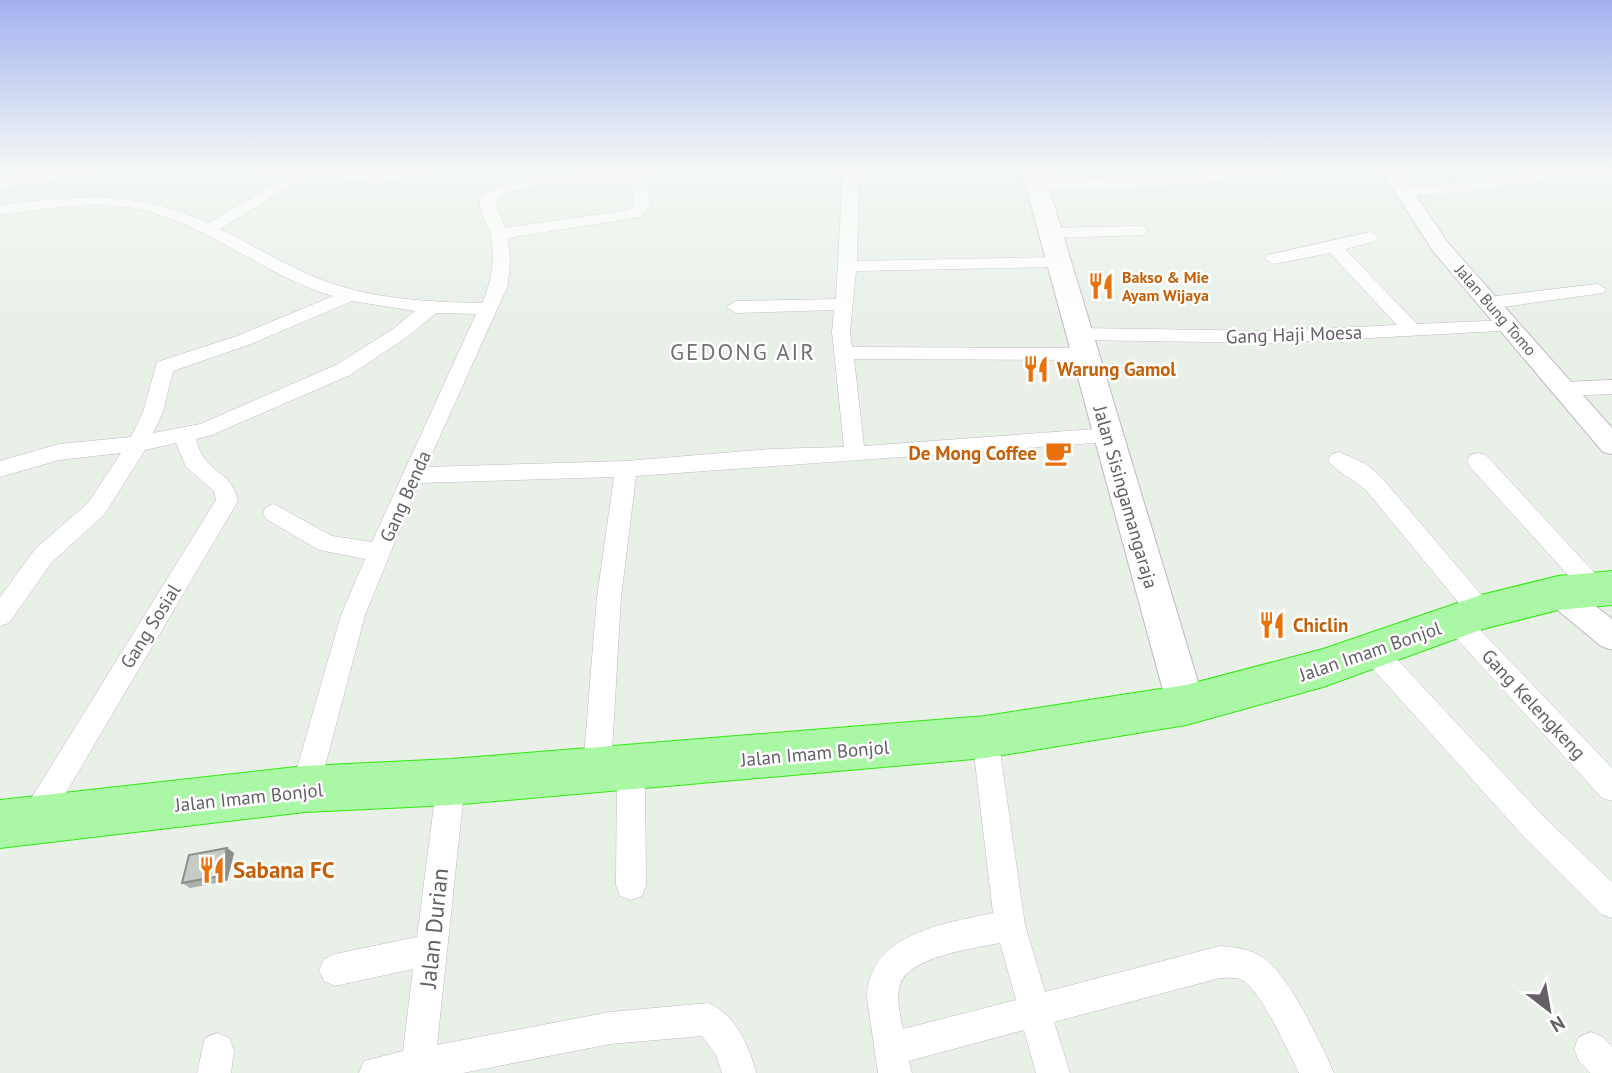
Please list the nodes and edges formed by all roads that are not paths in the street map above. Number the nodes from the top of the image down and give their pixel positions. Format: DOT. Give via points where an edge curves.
graph roads {
  1 [pos="179,218"];
  2 [pos="227,218"];
  3 [pos="493,218"];
  4 [pos="606,218"];
  5 [pos="849,218"];
  6 [pos="1046,218"];
  7 [pos="1422,218"];
  8 [pos="206,230"];
  9 [pos="1139,231"];
  10 [pos="1050,233"];
  11 [pos="498,234"];
  12 [pos="1370,237"];
  13 [pos="1334,247"];
  14 [pos="1274,259"];
  15 [pos="1058,262"];
  16 [pos="848,266"];
  17 [pos="1597,289"];
  18 [pos="350,295"];
  19 [pos="1489,303"];
  20 [pos="842,304"];
  21 [pos="736,307"];
  22 [pos="430,308"];
  23 [pos="489,309"];
  24 [pos="1510,326"];
  25 [pos="1411,329"];
  26 [pos="1082,344"];
  27 [pos="844,353"];
  28 [pos="1612,387"];
  29 [pos="1565,388"];
  30 [pos="1108,435"];
  31 [pos="185,436"];
  32 [pos="138,444"];
  33 [pos="1612,445"];
  34 [pos="856,454"];
  35 [pos="1339,460"];
  36 [pos="1478,461"];
  37 [pos="0,469"];
  38 [pos="626,469"];
  39 [pos="414,475"];
  40 [pos="274,513"];
  41 [pos="379,552"];
  42 [pos="1588,590"];
  43 [pos="0,616"];
  44 [pos="1469,616"];
  45 [pos="1612,637"];
  46 [pos="1372,650"];
  47 [pos="1186,705"];
  48 [pos="985,737"];
  49 [pos="614,769"];
  50 [pos="451,782"];
  51 [pos="1612,788"];
  52 [pos="305,789"];
  53 [pos="16,823"];
  54 [pos="631,885"];
  55 [pos="1612,903"];
  56 [pos="1010,925"];
  57 [pos="433,949"];
  58 [pos="335,970"];
  59 [pos="1035,1012"];
  60 [pos="893,1061"];
  61 [pos="418,1068"];
  62 [pos="376,1073"];
  63 [pos="739,1073"];
  64 [pos="1053,1073"];
  65 [pos="1317,1073"];
  1 -- 8 [label="street"];
  2 -- 8 [label="street"];
  3 -- 11 [label="street, Gang Benda"];
  4 -- 11 [label="street"];
  5 -- 16 [label="street"];
  6 -- 10 [label="main road, Jalan Sisingamangaraja"];
  7 -- 19 [label="street, Jalan Bung Tomo" via="1440,247"];
  8 -- 18 [label="street" via="312,282"];
  9 -- 10 [label="street"];
  10 -- 15 [label="main road, Jalan Sisingamangaraja"];
  11 -- 23 [label="street, Gang Benda" via="501,273"];
  12 -- 13 [label="street"];
  13 -- 14 [label="street"];
  13 -- 25 [label="street"];
  15 -- 16 [label="street"];
  15 -- 26 [label="main road, Jalan Sisingamangaraja"];
  16 -- 20 [label="street"];
  17 -- 19 [label="street"];
  18 -- 22 [label="street"];
  18 -- 32 [label="street" via="244,340 164,367 153,412"];
  19 -- 24 [label="street, Jalan Bung Tomo"];
  20 -- 21 [label="street"];
  20 -- 27 [label="street"];
  22 -- 23 [label="street"];
  22 -- 31 [label="street" via="343,370"];
  23 -- 39 [label="street, Gang Benda"];
  24 -- 25 [label="street, Gang Haji Moesa"];
  24 -- 29 [label="street, Jalan Bung Tomo"];
  25 -- 26 [label="street, Gang Haji Moesa"];
  26 -- 27 [label="street, Gang Haji Moesa"];
  26 -- 30 [label="main road, Jalan Sisingamangaraja"];
  27 -- 34 [label="street"];
  28 -- 29 [label="street"];
  29 -- 33 [label="street, Jalan Bung Tomo"];
  30 -- 34 [label="street"];
  30 -- 47 [label="main road, Jalan Sisingamangaraja"];
  31 -- 32 [label="street"];
  31 -- 53 [label="street, Gang Sosial" via="190,460 224,487 227,501"];
  32 -- 37 [label="street" via="59,452"];
  32 -- 43 [label="street" via="96,509 44,555"];
  34 -- 38 [label="street"];
  35 -- 44 [label="street, Gang Kelengkeng" via="1374,484"];
  36 -- 42 [label="street"];
  38 -- 39 [label="street"];
  38 -- 49 [label="street" via="609,597"];
  39 -- 41 [label="street, Gang Benda"];
  40 -- 41 [label="street" via="327,544"];
  41 -- 52 [label="street, Gang Benda" via="353,615"];
  42 -- 44 [label="highway, Jalan Imam Bonjol"];
  42 -- 45 [label="street"];
  44 -- 46 [label="highway, Jalan Imam Bonjol"];
  44 -- 51 [label="street, Gang Kelengkeng"];
  46 -- 47 [label="highway, Jalan Imam Bonjol" via="1279,682"];
  46 -- 55 [label="street" via="1534,827"];
  47 -- 48 [label="highway, Jalan Imam Bonjol"];
  48 -- 49 [label="highway, Jalan Imam Bonjol"];
  48 -- 56 [label="street"];
  49 -- 50 [label="highway, Jalan Imam Bonjol"];
  49 -- 54 [label="street"];
  50 -- 52 [label="highway, Jalan Imam Bonjol"];
  50 -- 57 [label="street, Jalan Durian"];
  52 -- 53 [label="highway, Jalan Imam Bonjol"];
  56 -- 59 [label="street"];
  56 -- 60 [label="street" via="914,949 890,965 882,985"];
  57 -- 58 [label="street"];
  57 -- 61 [label="street, Jalan Durian"];
  59 -- 60 [label="street"];
  59 -- 64 [label="street"];
  59 -- 65 [label="street" via="1220,962 1252,968 1265,981"];
  61 -- 62 [label="street"];
  61 -- 63 [label="street" via="610,1028 708,1020 724,1034"];
}
